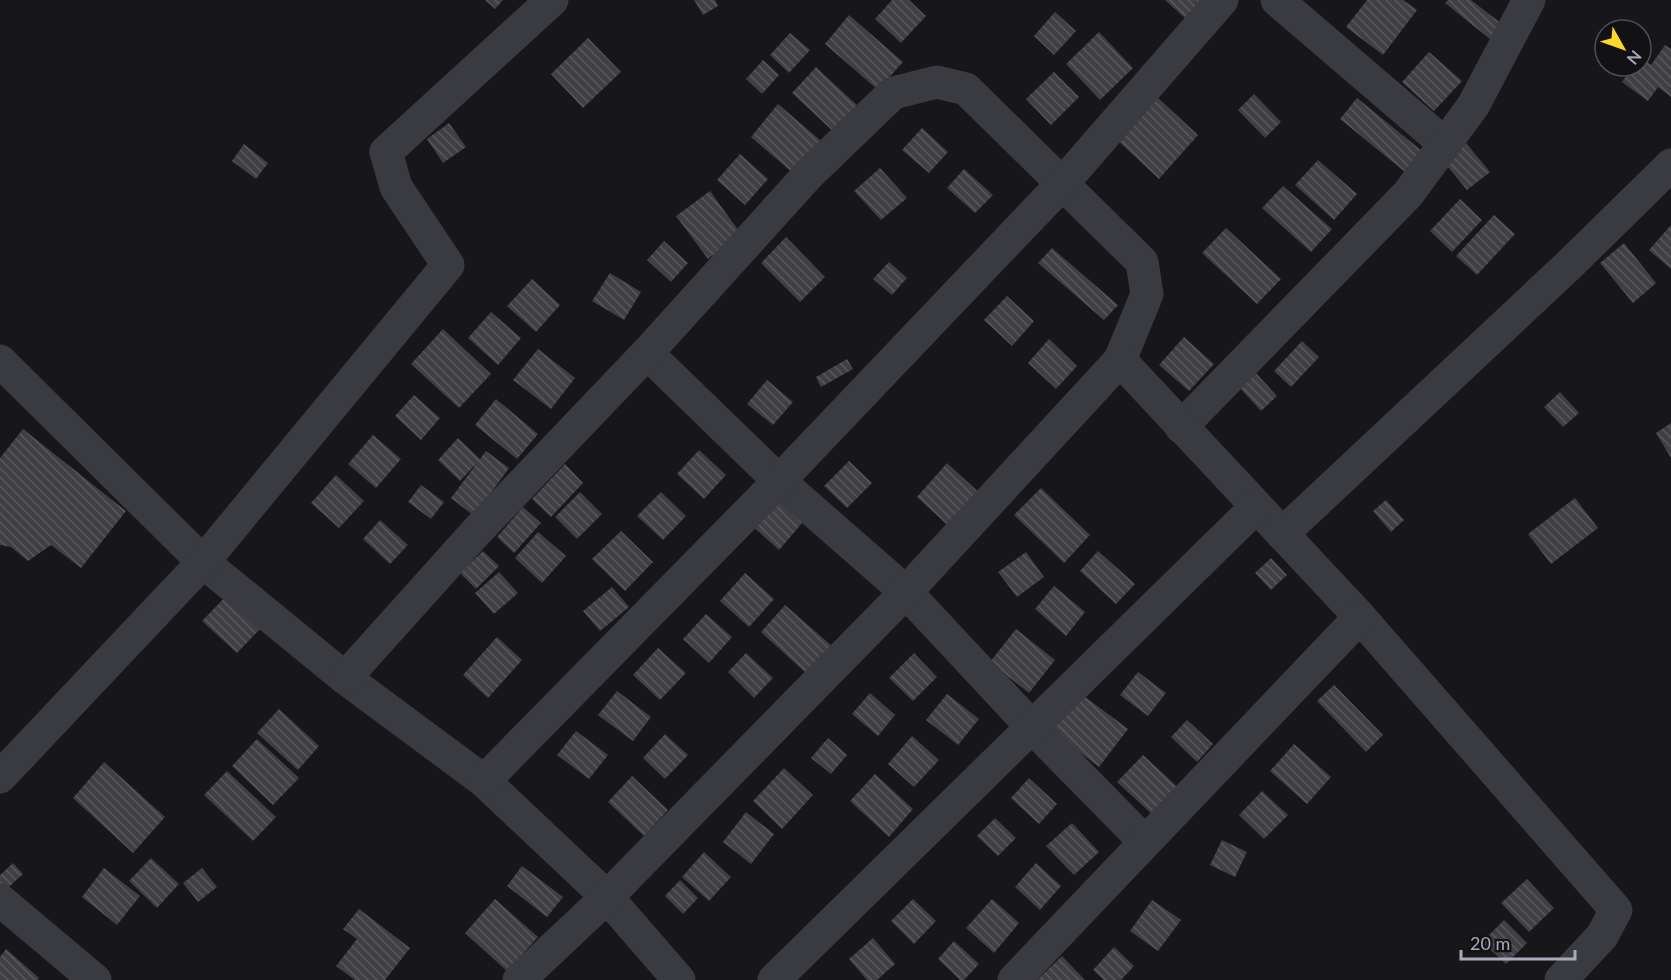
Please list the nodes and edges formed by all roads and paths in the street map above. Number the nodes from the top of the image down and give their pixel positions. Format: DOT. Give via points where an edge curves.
graph roads {
  1 [pos="552,0"];
  2 [pos="1222,0"];
  3 [pos="1277,0"];
  4 [pos="1529,0"];
  5 [pos="1445,144"];
  6 [pos="1671,165"];
  7 [pos="1062,184"];
  8 [pos="647,353"];
  9 [pos="1120,360"];
  10 [pos="0,361"];
  11 [pos="1181,426"];
  12 [pos="779,481"];
  13 [pos="1256,507"];
  14 [pos="1282,534"];
  15 [pos="204,562"];
  16 [pos="906,592"];
  17 [pos="1360,617"];
  18 [pos="345,678"];
  19 [pos="1032,727"];
  20 [pos="0,777"];
  21 [pos="484,781"];
  22 [pos="1145,842"];
  23 [pos="607,897"];
  24 [pos="0,900"];
  25 [pos="95,980"];
  26 [pos="519,980"];
  27 [pos="680,980"];
  28 [pos="774,980"];
  29 [pos="1014,980"];
  30 [pos="1561,980"];
  1 -- 15 [label="street" via="386,152 396,187 448,265"];
  2 -- 7 [label="street"];
  3 -- 5 [label="street"];
  4 -- 5 [label="street" via="1473,106"];
  5 -- 11 [label="street" via="1408,194"];
  6 -- 14 [label="street"];
  7 -- 8 [label="street" via="966,89 937,82 893,93 809,174"];
  7 -- 9 [label="street" via="1142,262 1147,294"];
  7 -- 12 [label="street"];
  8 -- 12 [label="street"];
  8 -- 18 [label="street" via="477,531"];
  9 -- 11 [label="street"];
  9 -- 16 [label="street"];
  10 -- 15 [label="street"];
  11 -- 13 [label="street"];
  12 -- 16 [label="street"];
  12 -- 21 [label="street"];
  13 -- 14 [label="street"];
  13 -- 19 [label="street"];
  14 -- 17 [label="street"];
  15 -- 18 [label="street"];
  15 -- 20 [label="street"];
  16 -- 19 [label="street"];
  16 -- 23 [label="street"];
  17 -- 22 [label="street"];
  17 -- 30 [label="street" via="1616,910 1602,936"];
  18 -- 21 [label="street"];
  19 -- 22 [label="street"];
  19 -- 28 [label="street"];
  21 -- 23 [label="street"];
  22 -- 29 [label="street"];
  23 -- 26 [label="street"];
  23 -- 27 [label="street"];
  24 -- 25 [label="street"];
}
